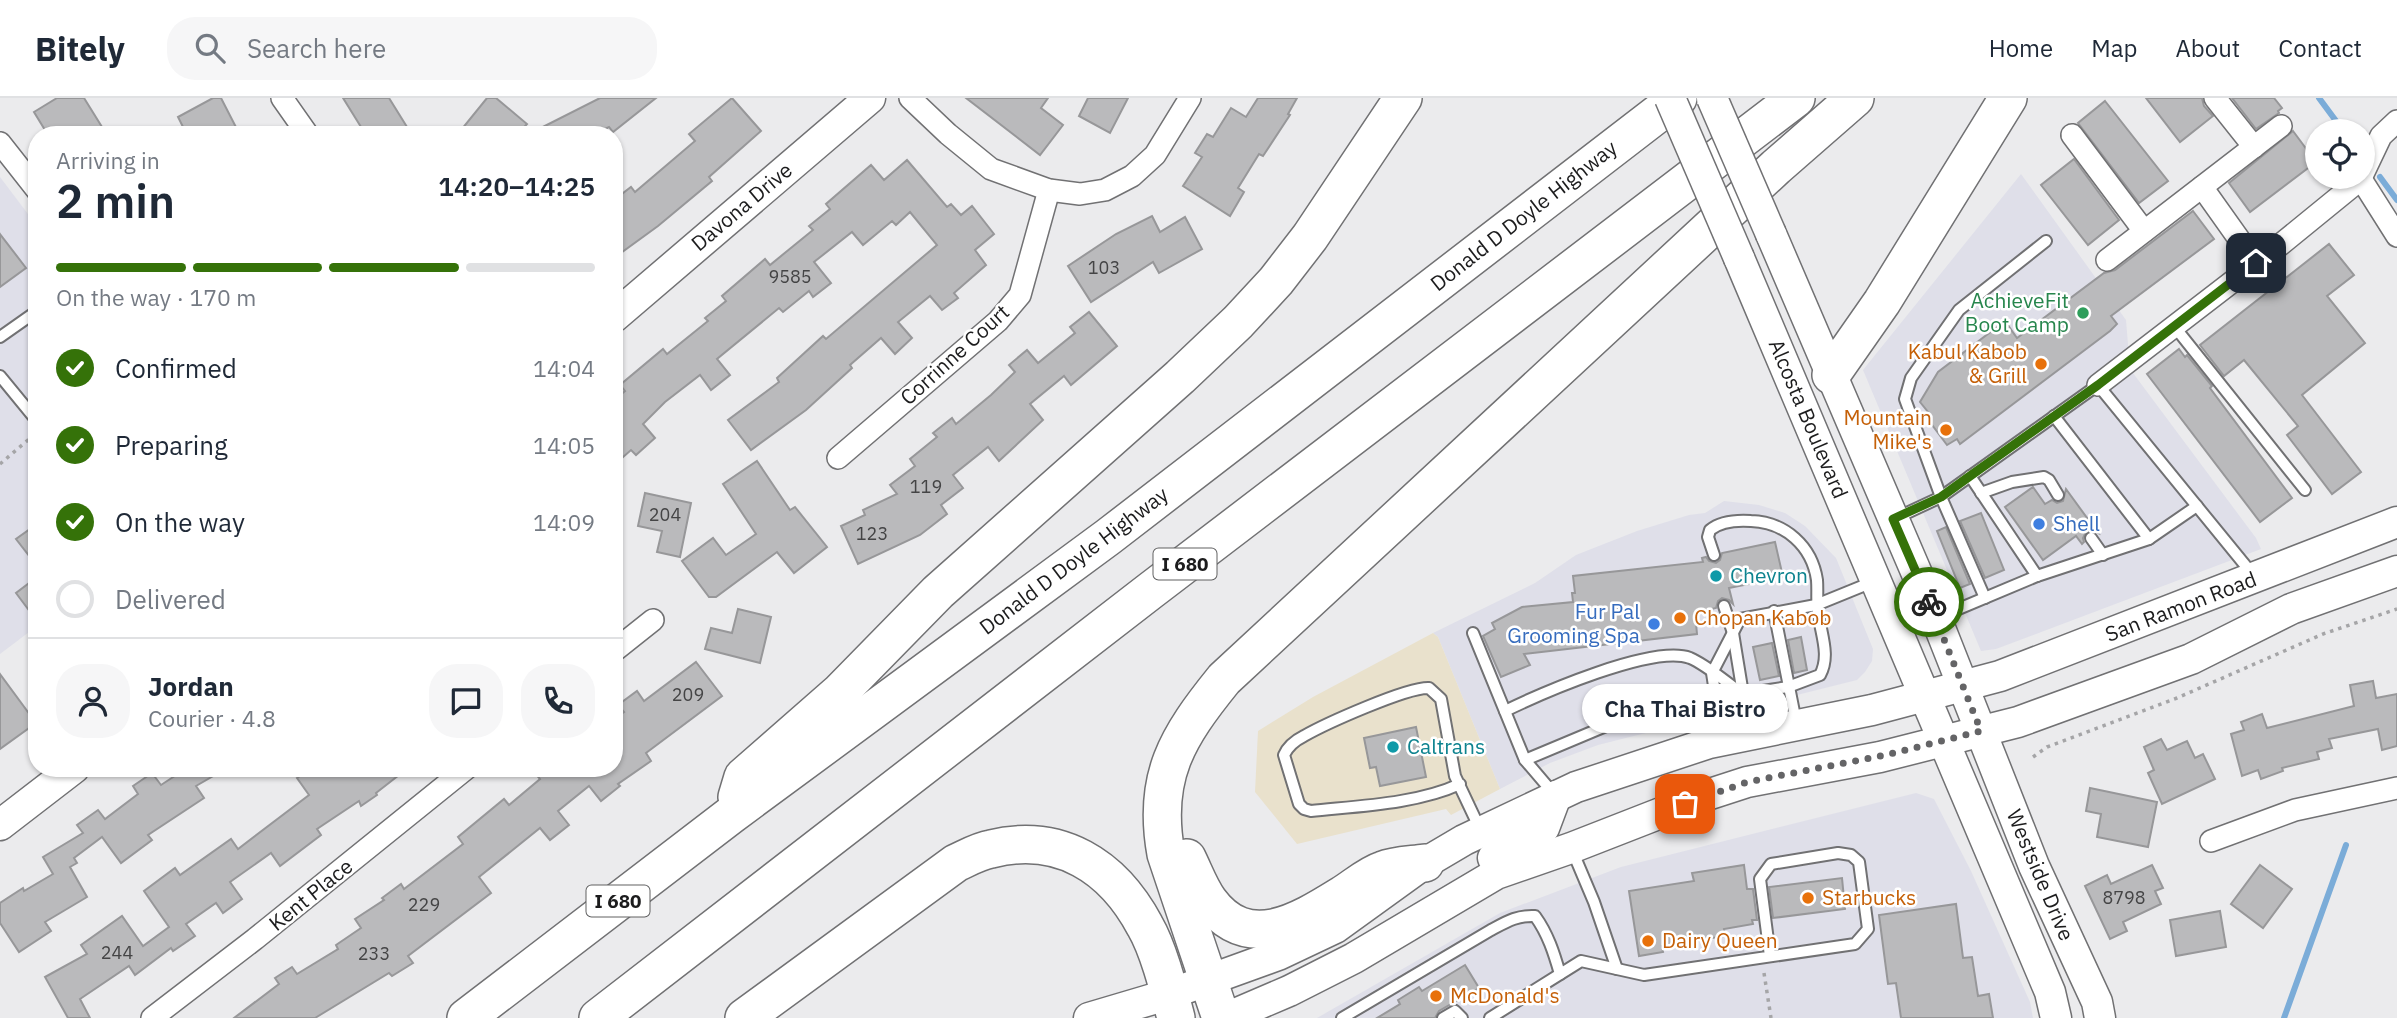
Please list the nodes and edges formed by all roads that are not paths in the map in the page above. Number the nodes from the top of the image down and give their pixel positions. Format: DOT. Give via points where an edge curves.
graph roads {
  1 [pos="282,98"];
  2 [pos="870,98"];
  3 [pos="911,98"];
  4 [pos="1190,98"];
  5 [pos="1403,98"];
  6 [pos="1670,98"];
  7 [pos="1678,98"];
  8 [pos="1712,98"];
  9 [pos="1796,98"];
  10 [pos="1855,98"];
  11 [pos="2008,98"];
  12 [pos="2215,98"];
  13 [pos="2397,121"];
  14 [pos="302,126"];
  15 [pos="2281,126"];
  16 [pos="2072,135"];
  17 [pos="0,143"];
  18 [pos="2254,147"];
  19 [pos="2375,149"];
  20 [pos="28,179"];
  21 [pos="2203,187"];
  22 [pos="2347,189"];
  23 [pos="2369,189"];
  24 [pos="1049,190"];
  25 [pos="2144,231"];
  26 [pos="2397,236"];
  27 [pos="2046,242"];
  28 [pos="2106,260"];
  29 [pos="2256,263"];
  30 [pos="623,309"];
  31 [pos="28,317"];
  32 [pos="2174,326"];
  33 [pos="0,337"];
  34 [pos="1831,375"];
  35 [pos="0,376"];
  36 [pos="2098,385"];
  37 [pos="28,410"];
  38 [pos="2054,416"];
  39 [pos="838,458"];
  40 [pos="1970,476"];
  41 [pos="2305,490"];
  42 [pos="1981,494"];
  43 [pos="2059,495"];
  44 [pos="1941,497"];
  45 [pos="2197,506"];
  46 [pos="1893,519"];
  47 [pos="2397,522"];
  48 [pos="2091,537"];
  49 [pos="2149,539"];
  50 [pos="1714,555"];
  51 [pos="2103,555"];
  52 [pos="2397,571"];
  53 [pos="2037,576"];
  54 [pos="2255,578"];
  55 [pos="1877,580"];
  56 [pos="1984,598"];
  57 [pos="1816,605"];
  58 [pos="1724,606"];
  59 [pos="1774,611"];
  60 [pos="1936,618"];
  61 [pos="653,620"];
  62 [pos="1473,633"];
  63 [pos="1733,634"];
  64 [pos="623,644"];
  65 [pos="1712,673"];
  66 [pos="1963,686"];
  67 [pos="1788,687"];
  68 [pos="1744,694"];
  69 [pos="1925,696"];
  70 [pos="1716,703"];
  71 [pos="1505,711"];
  72 [pos="1797,725"];
  73 [pos="1981,731"];
  74 [pos="1722,740"];
  75 [pos="1943,741"];
  76 [pos="1525,760"];
  77 [pos="62,777"];
  78 [pos="456,777"];
  79 [pos="1460,784"];
  80 [pos="2397,788"];
  81 [pos="1556,796"];
  82 [pos="1161,807"];
  83 [pos="731,814"];
  84 [pos="0,825"];
  85 [pos="1482,831"];
  86 [pos="2211,841"];
  87 [pos="1571,848"];
  88 [pos="1425,863"];
  89 [pos="1448,901"];
  90 [pos="1770,956"];
  91 [pos="1617,969"];
  92 [pos="1560,974"];
  93 [pos="1207,980"];
  94 [pos="1173,1006"];
  95 [pos="152,1018"];
  96 [pos="466,1018"];
  97 [pos="598,1018"];
  98 [pos="744,1018"];
  99 [pos="1089,1018"];
  100 [pos="1221,1018"];
  101 [pos="1226,1018"];
  102 [pos="1342,1018"];
  103 [pos="1443,1018"];
  104 [pos="1462,1018"];
  105 [pos="1490,1018"];
  106 [pos="2056,1018"];
  107 [pos="2100,1018"];
  1 -- 14 [label="street"];
  2 -- 30 [label="main road, Davona Drive"];
  3 -- 24 [label="street" via="991,169"];
  4 -- 24 [label="street" via="1155,155 1132,176 1105,190 1080,194"];
  5 -- 83 [label="highway" via="1310,237 1238,322 938,592 840,691 743,777"];
  6 -- 55 [label="main road, Alcosta Boulevard, bridge"];
  7 -- 83 [label="highway, Donald D Doyle Highway / I 680" via="1108,537"];
  8 -- 34 [label="main road, Alcosta Boulevard, bridge"];
  9 -- 97 [label="highway, I 680"];
  10 -- 82 [label="highway" via="1224,679 1195,714 1170,759"];
  11 -- 34 [label="highway" via="1882,302"];
  12 -- 18 [label="street"];
  13 -- 19 [label="street"];
  15 -- 18 [label="street"];
  16 -- 25 [label="street"];
  17 -- 20 [label="street"];
  18 -- 21 [label="street"];
  21 -- 25 [label="street"];
  21 -- 29 [label="street"];
  22 -- 29 [label="street"];
  23 -- 26 [label="street"];
  24 -- 39 [label="street, Corrinne Court" via="1020,295 998,321"];
  25 -- 28 [label="street"];
  27 -- 44 [label="lane" via="1959,310 1911,378 1905,399"];
  29 -- 32 [label="street"];
  31 -- 33 [label="lane"];
  32 -- 36 [label="street"];
  32 -- 41 [label="lane"];
  34 -- 46 [label="main road, Alcosta Boulevard"];
  35 -- 37 [label="lane"];
  36 -- 38 [label="lane"];
  36 -- 45 [label="lane"];
  38 -- 40 [label="lane"];
  38 -- 49 [label="lane"];
  40 -- 42 [label="lane"];
  40 -- 44 [label="lane"];
  42 -- 43 [label="lane" via="2012,482 2044,477"];
  42 -- 53 [label="lane"];
  44 -- 46 [label="lane"];
  44 -- 56 [label="lane"];
  45 -- 49 [label="lane"];
  45 -- 54 [label="lane"];
  46 -- 60 [label="main road, Alcosta Boulevard"];
  47 -- 54 [label="main road, San Ramon Road"];
  48 -- 51 [label="lane"];
  49 -- 51 [label="lane"];
  50 -- 57 [label="lane" via="1708,537 1716,525 1755,521 1782,528 1794,536 1812,563"];
  51 -- 53 [label="lane"];
  52 -- 73 [label="main road, San Ramon Road" via="2291,609 2191,659"];
  53 -- 56 [label="lane"];
  54 -- 66 [label="main road, San Ramon Road"];
  55 -- 57 [label="lane"];
  55 -- 69 [label="main road, Alcosta Boulevard"];
  56 -- 60 [label="lane"];
  57 -- 59 [label="lane"];
  57 -- 67 [label="lane" via="1826,664 1820,675"];
  58 -- 63 [label="lane"];
  59 -- 63 [label="lane" via="1741,619"];
  59 -- 67 [label="lane"];
  60 -- 66 [label="main road, Alcosta Boulevard"];
  61 -- 64 [label="street"];
  62 -- 71 [label="lane"];
  63 -- 65 [label="lane"];
  63 -- 68 [label="lane"];
  65 -- 68 [label="lane"];
  65 -- 70 [label="lane"];
  65 -- 71 [label="lane" via="1689,658 1653,659 1585,676"];
  66 -- 69 [label="main road, San Ramon Road"];
  66 -- 73 [label="main road, Alcosta Boulevard"];
  67 -- 68 [label="lane"];
  67 -- 72 [label="lane"];
  69 -- 72 [label="main road, San Ramon Road"];
  69 -- 75 [label="main road, Alcosta Boulevard"];
  70 -- 74 [label="lane"];
  70 -- 76 [label="lane" via="1618,721"];
  71 -- 76 [label="lane"];
  72 -- 74 [label="main road, San Ramon Road"];
  73 -- 75 [label="main road, San Ramon Road"];
  73 -- 107 [label="main road, Westside Drive"];
  74 -- 81 [label="main road, San Ramon Road"];
  75 -- 87 [label="main road, San Ramon Road" via="1747,782"];
  75 -- 106 [label="main road, Westside Drive" via="2050,992"];
  76 -- 81 [label="lane"];
  77 -- 84 [label="main road"];
  78 -- 95 [label="street, Kent Place"];
  79 -- 79 [label="lane" via="1441,699 1429,688 1407,692 1304,736 1284,755 1299,804 1311,811 1419,797"];
  79 -- 85 [label="lane"];
  80 -- 86 [label="street" via="2295,810"];
  81 -- 85 [label="main road, San Ramon Road"];
  81 -- 89 [label="main road" via="1544,828 1535,837 1463,872 1454,881"];
  82 -- 88 [label="highway" via="1208,901 1224,917 1244,926 1280,928 1308,916 1383,869"];
  82 -- 93 [label="highway" via="1166,854"];
  83 -- 96 [label="highway, Donald D Doyle Highway / I 680"];
  85 -- 88 [label="main road, San Ramon Road"];
  87 -- 89 [label="main road, San Ramon Road" via="1496,874"];
  87 -- 91 [label="lane"];
  88 -- 93 [label="main road, San Ramon Road" via="1335,928 1278,955"];
  89 -- 101 [label="main road, San Ramon Road" via="1354,958"];
  90 -- 90 [label="lane" via="1855,944 1868,929 1859,862 1838,853 1771,864 1760,878"];
  90 -- 91 [label="lane" via="1644,975"];
  91 -- 92 [label="lane" via="1581,961"];
  92 -- 102 [label="lane" via="1541,925 1535,916 1523,916 1490,930"];
  92 -- 105 [label="lane"];
  93 -- 94 [label="main road, San Ramon Road"];
  93 -- 100 [label="highway"];
  94 -- 98 [label="highway" via="1146,927 1117,883 1097,866 1063,850 1026,843 988,849 956,863"];
  94 -- 99 [label="main road, San Ramon Road"];
  103 -- 104 [label="lane" via="1455,1011"];
}
